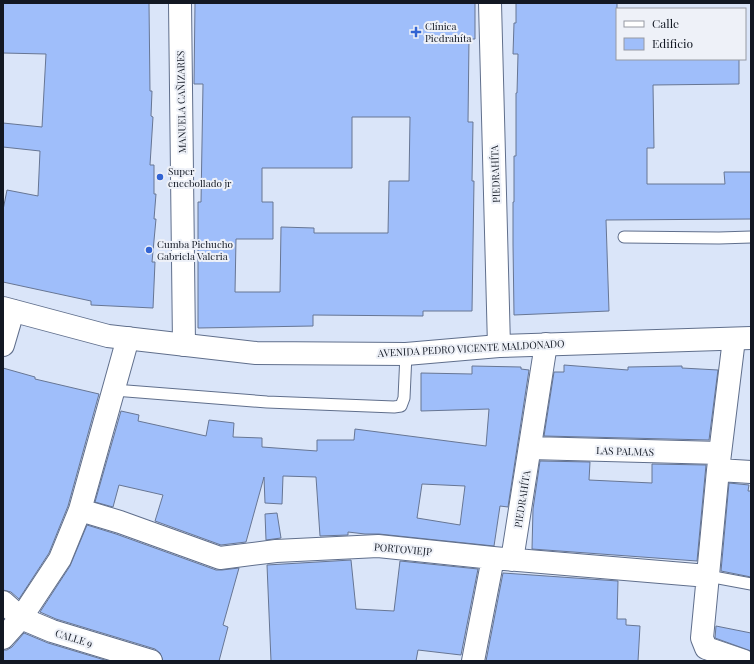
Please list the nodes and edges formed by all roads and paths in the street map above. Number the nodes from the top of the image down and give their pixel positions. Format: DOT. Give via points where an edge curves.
graph roads {
  1 [pos="180,3"];
  2 [pos="490,3"];
  3 [pos="624,237"];
  4 [pos="751,237"];
  5 [pos="6,313"];
  6 [pos="128,338"];
  7 [pos="742,338"];
  8 [pos="546,344"];
  9 [pos="3,345"];
  10 [pos="184,345"];
  11 [pos="499,346"];
  12 [pos="406,354"];
  13 [pos="114,390"];
  14 [pos="530,448"];
  15 [pos="719,462"];
  16 [pos="751,472"];
  17 [pos="80,510"];
  18 [pos="503,559"];
  19 [pos="708,576"];
  20 [pos="751,584"];
  21 [pos="3,602"];
  22 [pos="21,618"];
  23 [pos="3,638"];
  24 [pos="151,661"];
  25 [pos="473,661"];
  26 [pos="744,661"];
  1 -- 10 [label="street, MANUELA CAÑIZARES"];
  2 -- 11 [label="street, PIEDRAHÍTA"];
  3 -- 4 [label="lane"];
  5 -- 6 [label="street, AVENIDA PEDRO VICENTE MALDONADO" via="108,336"];
  5 -- 9 [label="street"];
  6 -- 10 [label="street, AVENIDA PEDRO VICENTE MALDONADO"];
  6 -- 13 [label="street"];
  7 -- 8 [label="street, AVENIDA PEDRO VICENTE MALDONADO"];
  7 -- 15 [label="street"];
  8 -- 11 [label="street, AVENIDA PEDRO VICENTE MALDONADO"];
  8 -- 14 [label="street, PIEDRAHÍTA"];
  10 -- 12 [label="street, AVENIDA PEDRO VICENTE MALDONADO" via="256,353"];
  11 -- 12 [label="street, AVENIDA PEDRO VICENTE MALDONADO"];
  12 -- 13 [label="lane" via="404,398 401,406 394,407 267,402"];
  13 -- 17 [label="street"];
  14 -- 15 [label="street, LAS PALMAS"];
  14 -- 18 [label="street, PIEDRAHÍTA"];
  15 -- 16 [label="street, LAS PALMAS"];
  15 -- 19 [label="street"];
  17 -- 18 [label="street, PORTOVIEJP" via="220,558 276,551 378,546"];
  17 -- 22 [label="street" via="60,559"];
  18 -- 19 [label="street, PORTOVIEJP"];
  18 -- 25 [label="street, PIEDRAHÍTA"];
  19 -- 20 [label="lane"];
  19 -- 26 [label="street" via="702,638 704,644 706,648"];
  21 -- 22 [label="street, CALLE 9"];
  22 -- 23 [label="street"];
  22 -- 24 [label="street, CALLE 9" via="52,631"];
}
